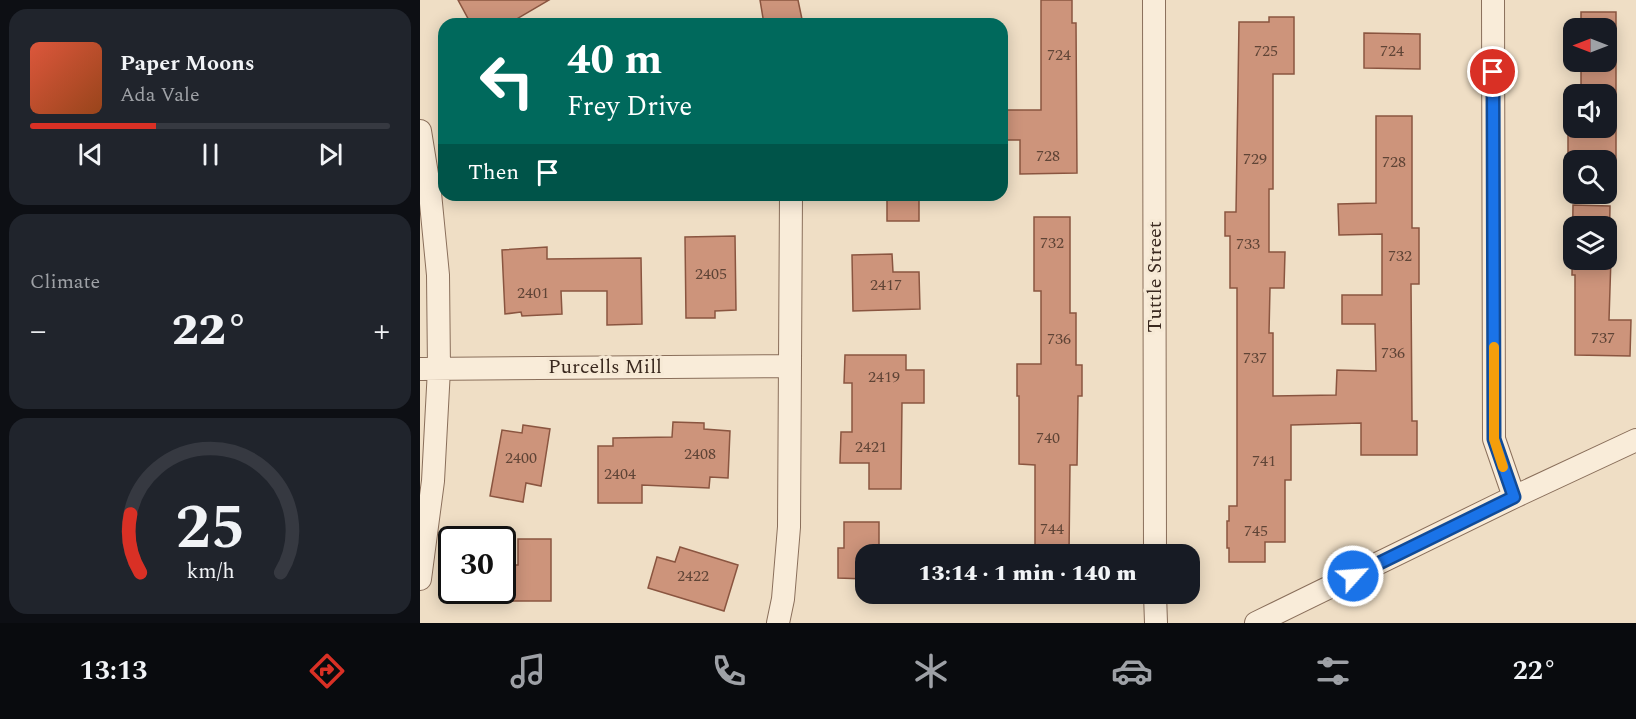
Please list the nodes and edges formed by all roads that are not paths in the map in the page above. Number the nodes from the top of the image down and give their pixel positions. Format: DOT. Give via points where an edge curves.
graph roads {
  1 [pos="1154,0"];
  2 [pos="1493,0"];
  3 [pos="420,131"];
  4 [pos="791,201"];
  5 [pos="790,366"];
  6 [pos="429,369"];
  7 [pos="1636,440"];
  8 [pos="1514,497"];
  9 [pos="1155,544"];
  10 [pos="420,579"];
  11 [pos="1155,604"];
  12 [pos="778,623"];
  13 [pos="1156,623"];
  14 [pos="1256,623"];
  1 -- 9 [label="street, Tuttle Street"];
  2 -- 8 [label="street" via="1494,439"];
  3 -- 6 [label="street" via="438,275"];
  4 -- 5 [label="street"];
  5 -- 6 [label="street, Purcells Mill"];
  5 -- 12 [label="street" via="789,527"];
  6 -- 10 [label="street" via="433,481"];
  7 -- 8 [label="street"];
  8 -- 14 [label="street"];
  11 -- 13 [label="street"];
}
